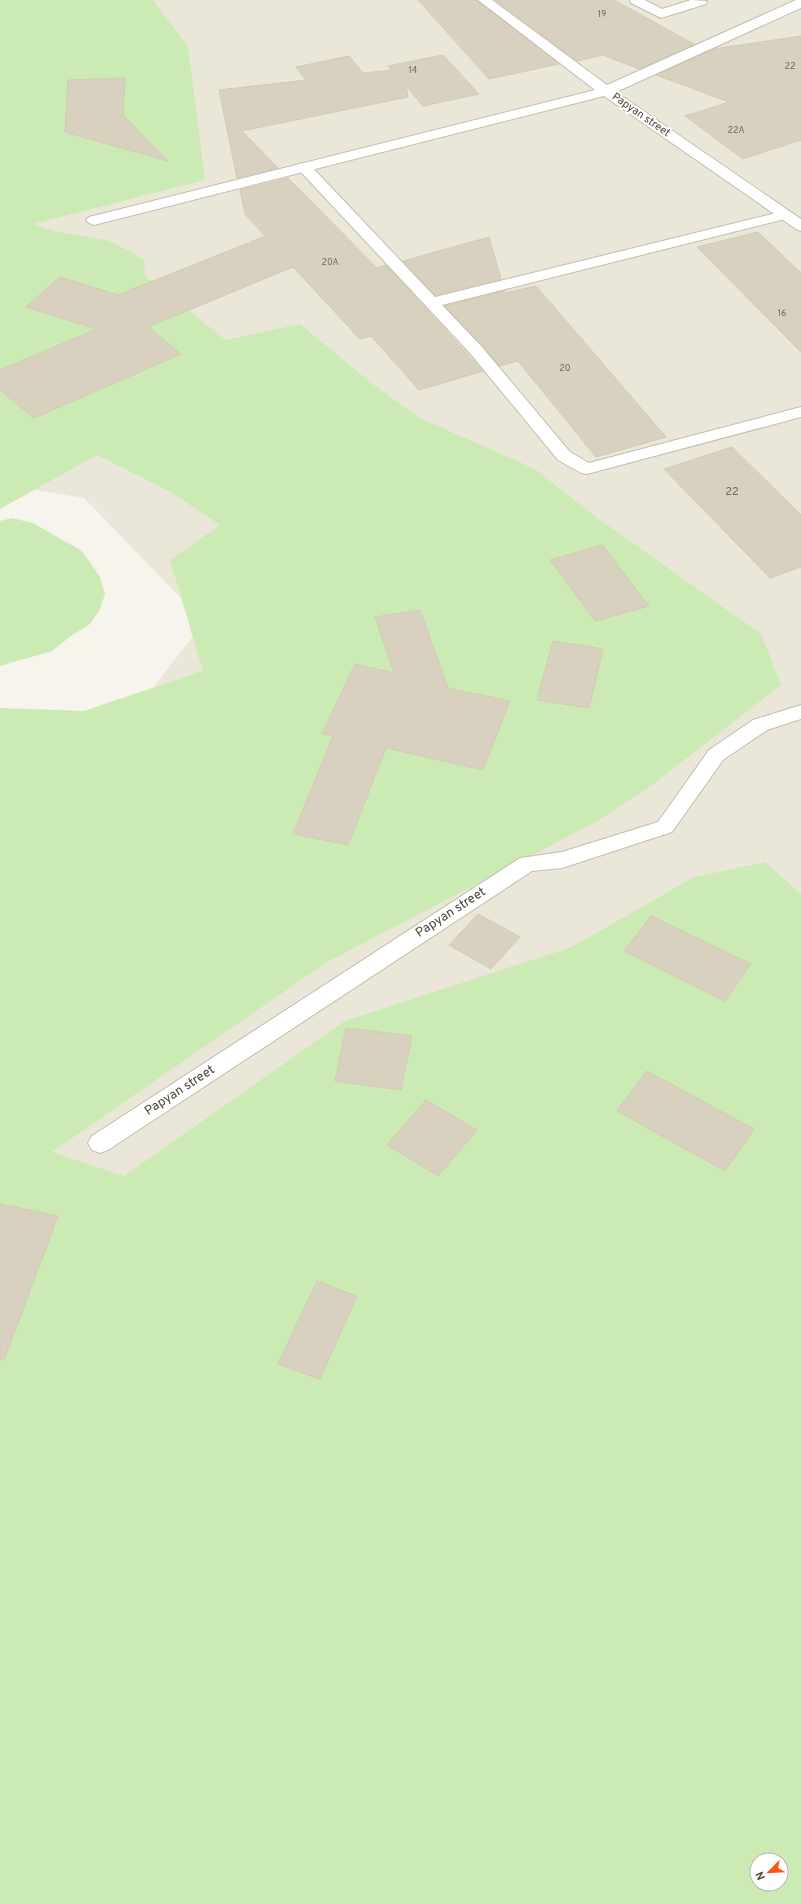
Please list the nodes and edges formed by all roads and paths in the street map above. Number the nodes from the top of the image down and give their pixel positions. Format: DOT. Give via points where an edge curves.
graph roads {
  1 [pos="484,0"];
  2 [pos="636,0"];
  3 [pos="700,0"];
  4 [pos="801,3"];
  5 [pos="606,91"];
  6 [pos="304,167"];
  7 [pos="784,215"];
  8 [pos="94,220"];
  9 [pos="801,226"];
  10 [pos="431,303"];
  11 [pos="801,412"];
  12 [pos="801,712"];
  13 [pos="100,1143"];
  1 -- 5 [label="street, Papyan street"];
  2 -- 3 [label="street" via="661,14"];
  4 -- 5 [label="street"];
  5 -- 6 [label="street"];
  5 -- 7 [label="street, Papyan street"];
  6 -- 8 [label="street"];
  6 -- 10 [label="street"];
  7 -- 9 [label="street, Papyan street"];
  7 -- 10 [label="street"];
  10 -- 11 [label="street" via="476,350 564,456 587,469"];
  12 -- 13 [label="street, Papyan street" via="760,725 716,755 665,827 562,860 527,864"];
}
